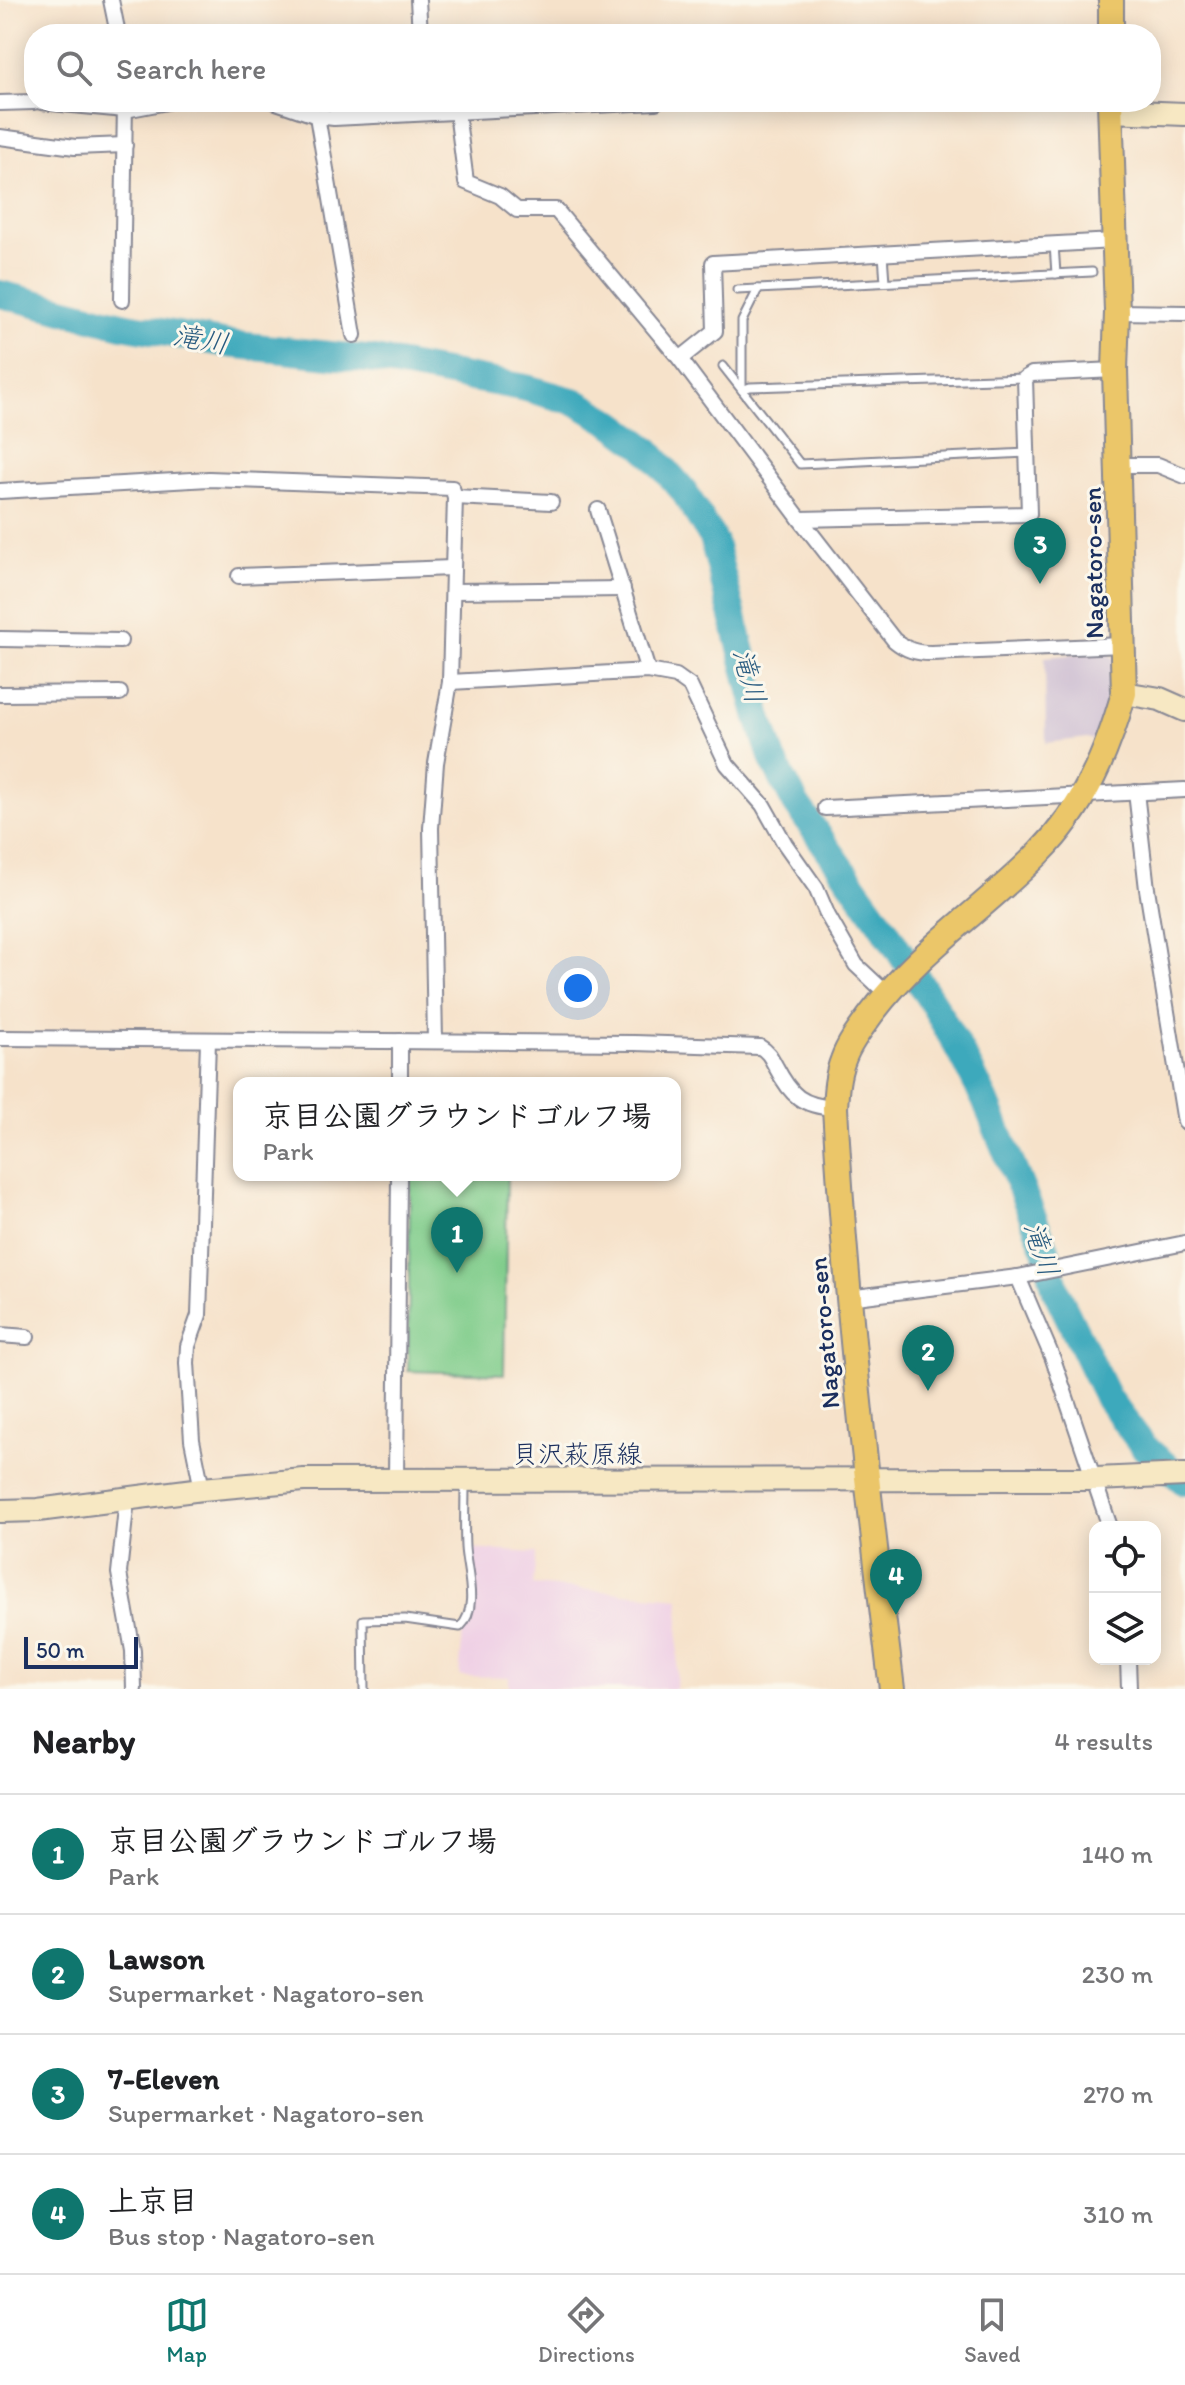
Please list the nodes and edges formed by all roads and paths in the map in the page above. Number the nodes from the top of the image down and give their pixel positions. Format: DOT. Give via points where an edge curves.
graph roads {
  1 [pos="111,0"];
  2 [pos="418,0"];
  3 [pos="1111,0"];
  4 [pos="116,24"];
  5 [pos="419,24"];
  6 [pos="1111,24"];
  7 [pos="24,102"];
  8 [pos="0,103"];
  9 [pos="1161,111"];
  10 [pos="125,112"];
  11 [pos="305,112"];
  12 [pos="388,112"];
  13 [pos="457,112"];
  14 [pos="1110,112"];
  15 [pos="1185,114"];
  16 [pos="317,116"];
  17 [pos="0,137"];
  18 [pos="125,145"];
  19 [pos="1114,241"];
  20 [pos="1054,244"];
  21 [pos="883,254"];
  22 [pos="1092,272"];
  23 [pos="1056,274"];
  24 [pos="885,282"];
  25 [pos="758,289"];
  26 [pos="737,290"];
  27 [pos="122,300"];
  28 [pos="1117,312"];
  29 [pos="1185,313"];
  30 [pos="354,335"];
  31 [pos="680,359"];
  32 [pos="723,366"];
  33 [pos="1115,370"];
  34 [pos="1025,378"];
  35 [pos="742,390"];
  36 [pos="1028,453"];
  37 [pos="1119,465"];
  38 [pos="1185,476"];
  39 [pos="0,491"];
  40 [pos="455,497"];
  41 [pos="551,502"];
  42 [pos="598,510"];
  43 [pos="800,519"];
  44 [pos="452,568"];
  45 [pos="239,576"];
  46 [pos="623,589"];
  47 [pos="454,591"];
  48 [pos="0,639"];
  49 [pos="120,641"];
  50 [pos="1123,645"];
  51 [pos="648,671"];
  52 [pos="450,682"];
  53 [pos="120,693"];
  54 [pos="1124,693"];
  55 [pos="0,694"];
  56 [pos="1185,710"];
  57 [pos="1185,790"];
  58 [pos="1136,792"];
  59 [pos="1086,793"];
  60 [pos="825,808"];
  61 [pos="889,991"];
  62 [pos="0,1038"];
  63 [pos="208,1041"];
  64 [pos="400,1041"];
  65 [pos="435,1041"];
  66 [pos="1179,1053"];
  67 [pos="400,1077"];
  68 [pos="835,1108"];
  69 [pos="1185,1122"];
  70 [pos="399,1181"];
  71 [pos="1185,1243"];
  72 [pos="1022,1277"];
  73 [pos="848,1298"];
  74 [pos="0,1335"];
  75 [pos="27,1337"];
  76 [pos="1185,1475"];
  77 [pos="396,1479"];
  78 [pos="1096,1479"];
  79 [pos="866,1480"];
  80 [pos="465,1482"];
  81 [pos="202,1489"];
  82 [pos="127,1499"];
  83 [pos="0,1511"];
  84 [pos="1108,1521"];
  85 [pos="1128,1665"];
  86 [pos="134,1689"];
  87 [pos="364,1689"];
  88 [pos="892,1689"];
  89 [pos="1129,1689"];
  1 -- 4 [label="street"];
  2 -- 5 [label="street"];
  3 -- 6 [label="main road"];
  7 -- 8 [label="street"];
  9 -- 15 [label="street"];
  10 -- 18 [label="street"];
  11 -- 16 [label="street"];
  12 -- 16 [label="street"];
  13 -- 31 [label="street" via="466,182 500,196 517,210 556,210"];
  14 -- 19 [label="main road, Nagatoro-sen"];
  16 -- 30 [label="street"];
  17 -- 18 [label="street" via="75,147"];
  18 -- 27 [label="street"];
  19 -- 20 [label="street"];
  19 -- 28 [label="main road, Nagatoro-sen"];
  20 -- 21 [label="street"];
  20 -- 23 [label="lane"];
  21 -- 24 [label="lane"];
  21 -- 31 [label="street" via="713,263 715,331"];
  22 -- 23 [label="lane"];
  23 -- 24 [label="lane"];
  24 -- 25 [label="lane"];
  25 -- 26 [label="lane"];
  25 -- 35 [label="lane" via="742,321"];
  28 -- 29 [label="street"];
  28 -- 33 [label="main road, Nagatoro-sen"];
  31 -- 43 [label="street"];
  32 -- 35 [label="lane"];
  33 -- 34 [label="street"];
  33 -- 37 [label="main road, Nagatoro-sen"];
  34 -- 35 [label="lane"];
  34 -- 36 [label="street"];
  35 -- 36 [label="lane" via="800,464"];
  36 -- 43 [label="street" via="1029,514"];
  37 -- 38 [label="street" via="1158,465"];
  37 -- 50 [label="main road, Nagatoro-sen"];
  39 -- 40 [label="street" via="209,479 452,488"];
  40 -- 41 [label="street"];
  40 -- 44 [label="street"];
  42 -- 46 [label="street"];
  43 -- 50 [label="street" via="894,640 916,653"];
  44 -- 45 [label="street"];
  44 -- 47 [label="street"];
  46 -- 47 [label="street"];
  46 -- 51 [label="street"];
  47 -- 52 [label="street"];
  48 -- 49 [label="street"];
  50 -- 54 [label="main road, Nagatoro-sen"];
  51 -- 52 [label="street"];
  51 -- 61 [label="street" via="676,676 690,686 727,764 763,805 816,888 856,965"];
  52 -- 65 [label="street" via="431,828"];
  53 -- 55 [label="street"];
  54 -- 56 [label="street"];
  54 -- 59 [label="main road, Nagatoro-sen"];
  57 -- 58 [label="street"];
  58 -- 59 [label="street"];
  58 -- 66 [label="street" via="1147,889"];
  59 -- 60 [label="street"];
  59 -- 61 [label="main road, Nagatoro-sen" via="1040,852"];
  61 -- 68 [label="main road, Nagatoro-sen" via="843,1059"];
  62 -- 63 [label="street"];
  63 -- 64 [label="street"];
  63 -- 81 [label="street" via="199,1315 187,1363 192,1440"];
  64 -- 65 [label="street"];
  64 -- 67 [label="street"];
  65 -- 68 [label="street" via="760,1047 785,1084 811,1106"];
  66 -- 69 [label="street"];
  68 -- 73 [label="main road, Nagatoro-sen"];
  70 -- 77 [label="street"];
  71 -- 72 [label="street"];
  72 -- 73 [label="street"];
  72 -- 78 [label="street"];
  73 -- 79 [label="main road, Nagatoro-sen"];
  74 -- 75 [label="street"];
  76 -- 78 [label="street, 貝沢萩原線"];
  77 -- 80 [label="street, 貝沢萩原線"];
  77 -- 81 [label="street, 貝沢萩原線"];
  78 -- 79 [label="street, 貝沢萩原線"];
  78 -- 84 [label="street"];
  79 -- 80 [label="street, 貝沢萩原線"];
  79 -- 88 [label="main road, Nagatoro-sen"];
  80 -- 87 [label="lane" via="470,1601 465,1622 460,1627 405,1619 363,1620"];
  81 -- 82 [label="street, 貝沢萩原線"];
  82 -- 83 [label="street, 貝沢萩原線"];
  82 -- 86 [label="street" via="119,1573"];
  85 -- 89 [label="street"];
}
